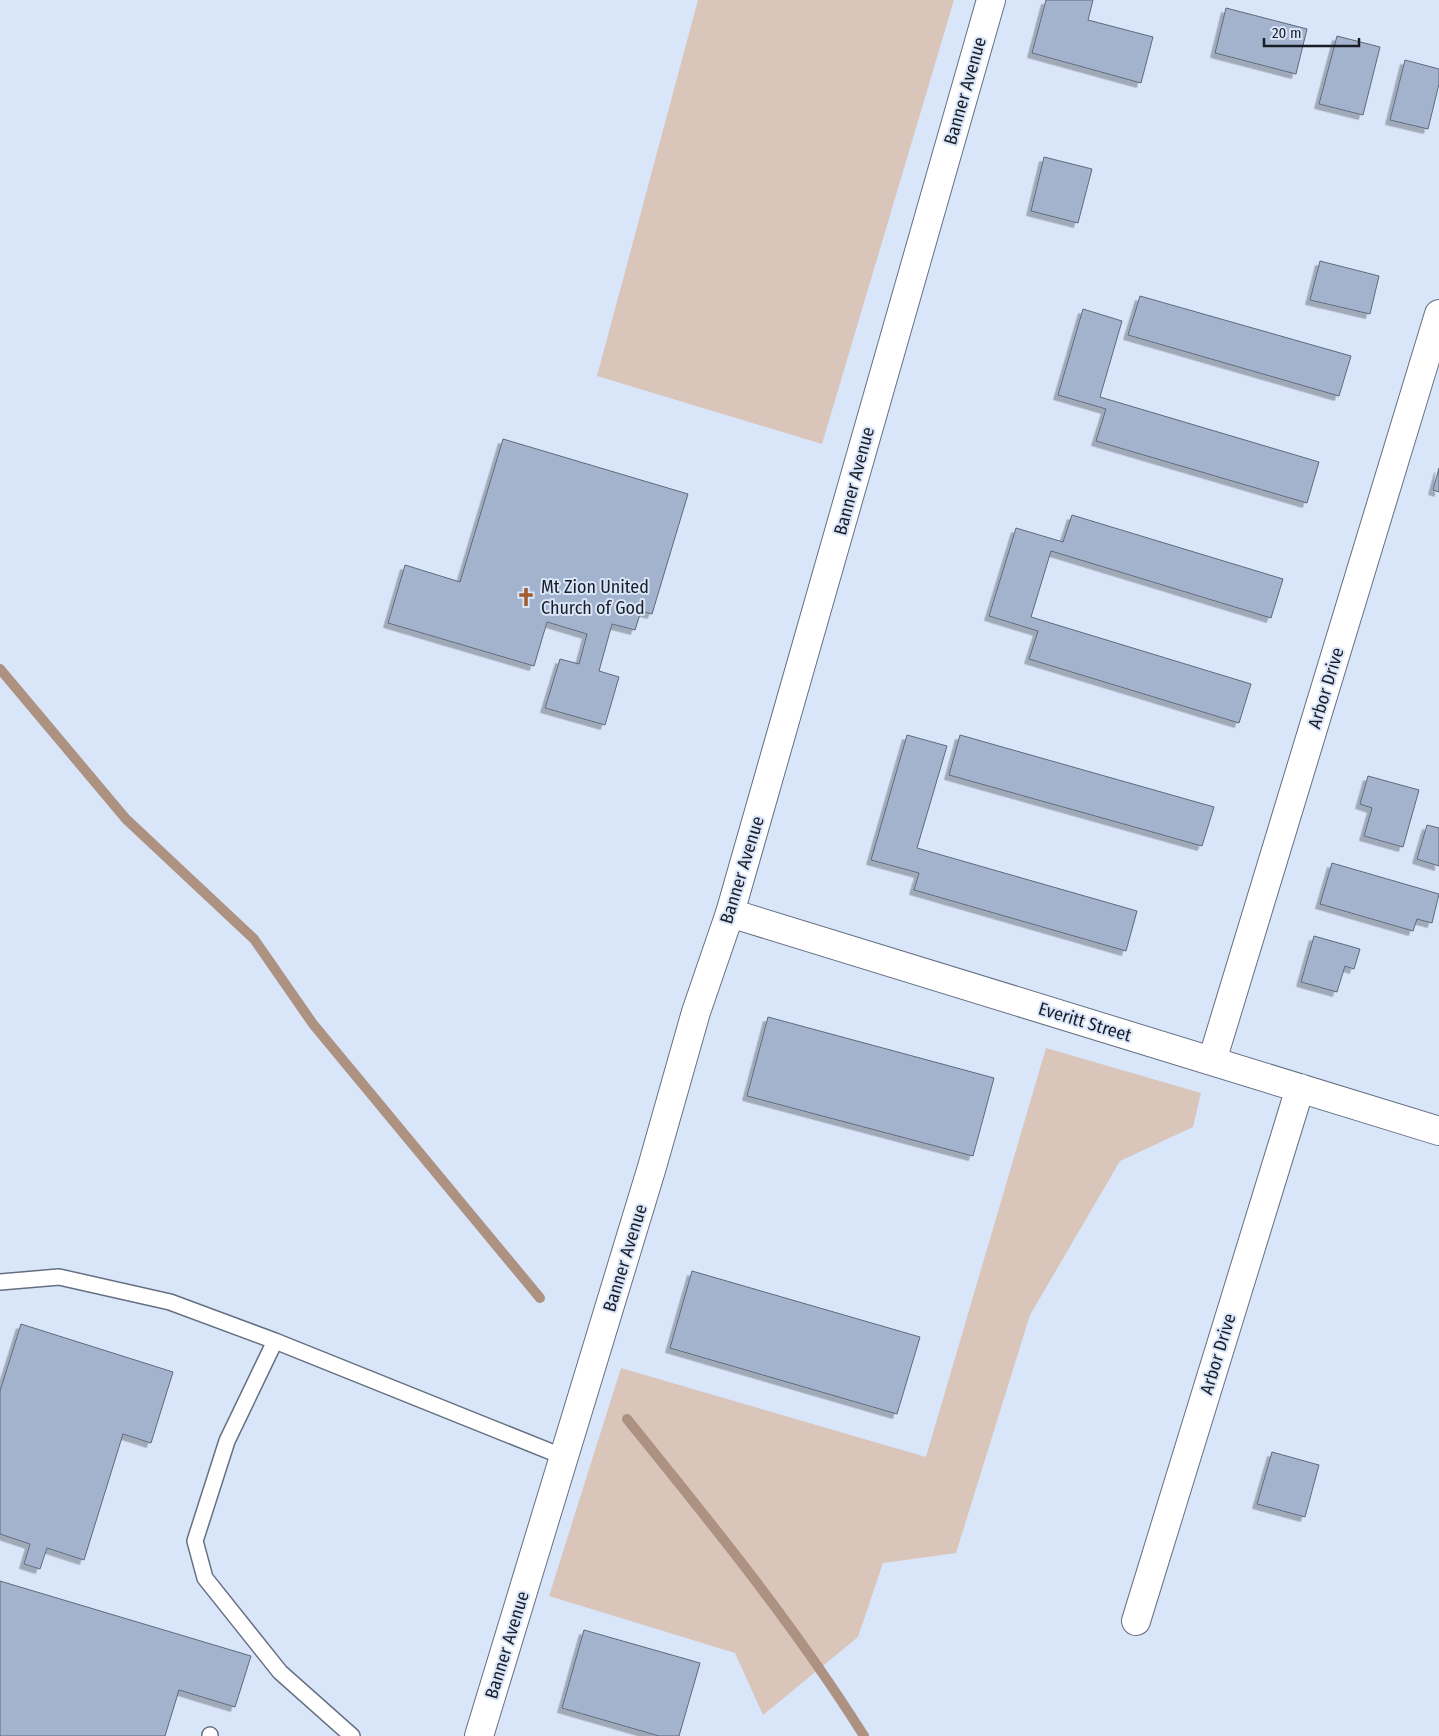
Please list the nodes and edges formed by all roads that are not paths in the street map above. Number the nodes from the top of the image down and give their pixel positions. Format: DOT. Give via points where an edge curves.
graph roads {
  1 [pos="991,0"];
  2 [pos="1439,314"];
  3 [pos="730,913"];
  4 [pos="1212,1061"];
  5 [pos="1300,1088"];
  6 [pos="1439,1131"];
  7 [pos="0,1282"];
  8 [pos="275,1341"];
  9 [pos="564,1458"];
  10 [pos="1136,1621"];
  11 [pos="352,1736"];
  12 [pos="479,1736"];
  1 -- 3 [label="street, Banner Avenue"];
  2 -- 4 [label="street, Arbor Drive"];
  3 -- 4 [label="street, Everitt Street"];
  3 -- 9 [label="street, Banner Avenue" via="696,1012"];
  4 -- 5 [label="street, Everitt Street"];
  5 -- 6 [label="street, Everitt Street"];
  5 -- 10 [label="street, Arbor Drive"];
  7 -- 8 [label="lane" via="59,1277 170,1302"];
  8 -- 9 [label="lane"];
  8 -- 11 [label="lane" via="227,1441 195,1541 205,1578 280,1672"];
  9 -- 12 [label="street, Banner Avenue"];
}
